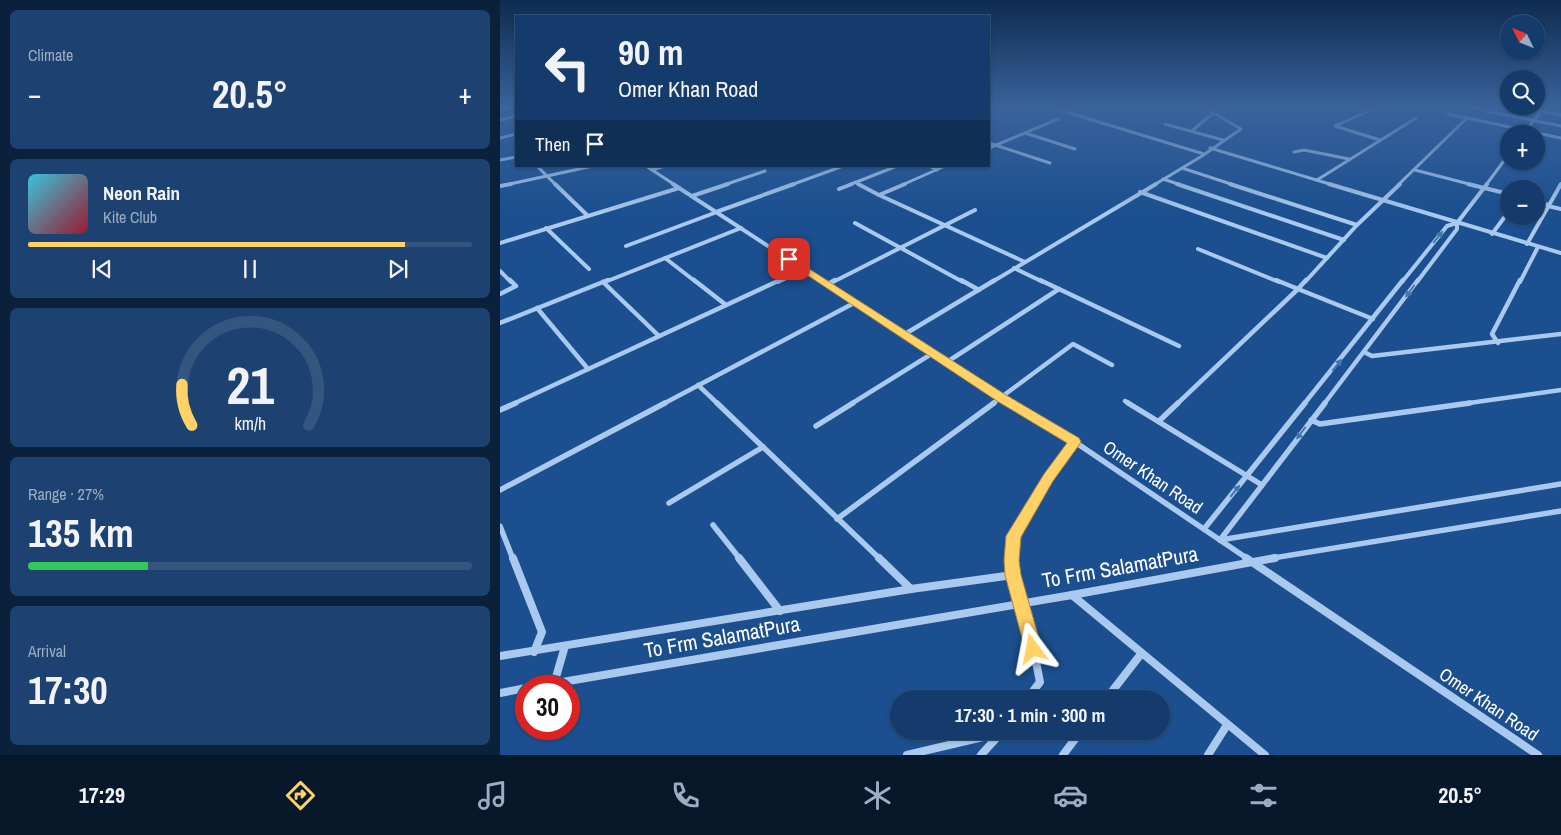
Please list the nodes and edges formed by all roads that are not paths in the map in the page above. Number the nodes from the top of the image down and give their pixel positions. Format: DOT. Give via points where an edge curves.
graph roads {
  1 [pos="990,143"];
  2 [pos="999,143"];
  3 [pos="1057,143"];
  4 [pos="1169,143"];
  5 [pos="1218,143"];
  6 [pos="1375,143"];
  7 [pos="1442,143"];
  8 [pos="995,145"];
  9 [pos="990,148"];
  10 [pos="1210,148"];
  11 [pos="1075,149"];
  12 [pos="1294,152"];
  13 [pos="1204,154"];
  14 [pos="515,157"];
  15 [pos="1349,159"];
  16 [pos="500,160"];
  17 [pos="1050,163"];
  18 [pos="1500,166"];
  19 [pos="538,167"];
  20 [pos="588,167"];
  21 [pos="648,167"];
  22 [pos="662,167"];
  23 [pos="840,167"];
  24 [pos="894,167"];
  25 [pos="931,167"];
  26 [pos="943,167"];
  27 [pos="1182,168"];
  28 [pos="652,170"];
  29 [pos="937,170"];
  30 [pos="1416,170"];
  31 [pos="765,171"];
  32 [pos="547,176"];
  33 [pos="1163,179"];
  34 [pos="1318,180"];
  35 [pos="855,182"];
  36 [pos="1561,184"];
  37 [pos="500,186"];
  38 [pos="679,188"];
  39 [pos="1484,188"];
  40 [pos="839,189"];
  41 [pos="1140,192"];
  42 [pos="1500,192"];
  43 [pos="879,195"];
  44 [pos="692,196"];
  45 [pos="1385,200"];
  46 [pos="1545,204"];
  47 [pos="1548,205"];
  48 [pos="1561,209"];
  49 [pos="976,210"];
  50 [pos="717,212"];
  51 [pos="588,216"];
  52 [pos="855,223"];
  53 [pos="1457,223"];
  54 [pos="1500,223"];
  55 [pos="945,225"];
  56 [pos="1357,225"];
  57 [pos="546,228"];
  58 [pos="741,228"];
  59 [pos="1492,234"];
  60 [pos="500,237"];
  61 [pos="1344,240"];
  62 [pos="502,242"];
  63 [pos="1527,244"];
  64 [pos="626,246"];
  65 [pos="1538,247"];
  66 [pos="900,248"];
  67 [pos="1198,249"];
  68 [pos="1560,252"];
  69 [pos="665,258"];
  70 [pos="1327,258"];
  71 [pos="1025,262"];
  72 [pos="589,268"];
  73 [pos="1014,268"];
  74 [pos="805,269"];
  75 [pos="500,271"];
  76 [pos="603,282"];
  77 [pos="828,284"];
  78 [pos="1059,288"];
  79 [pos="1298,289"];
  80 [pos="979,290"];
  81 [pos="500,294"];
  82 [pos="856,302"];
  83 [pos="726,305"];
  84 [pos="537,308"];
  85 [pos="1373,319"];
  86 [pos="500,323"];
  87 [pos="905,334"];
  88 [pos="1561,334"];
  89 [pos="659,336"];
  90 [pos="1498,342"];
  91 [pos="1179,346"];
  92 [pos="1364,352"];
  93 [pos="933,353"];
  94 [pos="947,362"];
  95 [pos="1112,365"];
  96 [pos="588,369"];
  97 [pos="698,385"];
  98 [pos="1561,390"];
  99 [pos="1001,398"];
  100 [pos="1125,401"];
  101 [pos="500,402"];
  102 [pos="502,409"];
  103 [pos="1311,420"];
  104 [pos="1159,421"];
  105 [pos="816,426"];
  106 [pos="1075,442"];
  107 [pos="763,448"];
  108 [pos="1248,476"];
  109 [pos="1561,484"];
  110 [pos="1262,485"];
  111 [pos="500,490"];
  112 [pos="669,503"];
  113 [pos="1561,511"];
  114 [pos="837,519"];
  115 [pos="713,525"];
  116 [pos="500,526"];
  117 [pos="1204,529"];
  118 [pos="1220,540"];
  119 [pos="1250,562"];
  120 [pos="1013,575"];
  121 [pos="911,589"];
  122 [pos="1072,594"];
  123 [pos="1022,603"];
  124 [pos="780,611"];
  125 [pos="565,646"];
  126 [pos="534,652"];
  127 [pos="1141,654"];
  128 [pos="500,656"];
  129 [pos="556,675"];
  130 [pos="580,680"];
  131 [pos="515,690"];
  132 [pos="1034,690"];
  133 [pos="1113,690"];
  134 [pos="500,693"];
  135 [pos="1227,725"];
  136 [pos="968,740"];
  137 [pos="994,740"];
  138 [pos="1074,740"];
  139 [pos="907,755"];
  140 [pos="981,755"];
  141 [pos="1062,755"];
  142 [pos="1208,755"];
  143 [pos="1265,755"];
  144 [pos="1538,755"];
  1 -- 8 [label="street"];
  2 -- 8 [label="street"];
  3 -- 11 [label="street"];
  4 -- 13 [label="street"];
  5 -- 10 [label="street"];
  6 -- 15 [label="street"];
  7 -- 30 [label="street"];
  8 -- 9 [label="street"];
  8 -- 17 [label="street"];
  10 -- 13 [label="street"];
  10 -- 34 [label="street"];
  12 -- 15 [label="street" via="1304,150"];
  13 -- 27 [label="street"];
  14 -- 16 [label="street"];
  15 -- 34 [label="street"];
  18 -- 39 [label="street"];
  19 -- 32 [label="street"];
  20 -- 32 [label="street"];
  21 -- 28 [label="street, Omer Khan Road"];
  22 -- 28 [label="street"];
  23 -- 50 [label="street"];
  24 -- 35 [label="street"];
  25 -- 29 [label="street"];
  26 -- 29 [label="street"];
  27 -- 33 [label="street"];
  27 -- 56 [label="street"];
  28 -- 38 [label="street, Omer Khan Road"];
  29 -- 43 [label="street"];
  30 -- 39 [label="street"];
  30 -- 45 [label="street"];
  31 -- 44 [label="street"];
  32 -- 37 [label="street"];
  32 -- 51 [label="street"];
  33 -- 41 [label="street"];
  33 -- 61 [label="street"];
  34 -- 45 [label="street"];
  35 -- 40 [label="street"];
  35 -- 43 [label="street"];
  36 -- 47 [label="street"];
  38 -- 44 [label="street, Omer Khan Road"];
  38 -- 51 [label="street"];
  39 -- 42 [label="street"];
  39 -- 53 [label="street"];
  41 -- 70 [label="street"];
  41 -- 71 [label="street"];
  43 -- 55 [label="street"];
  44 -- 50 [label="street, Omer Khan Road"];
  45 -- 53 [label="street"];
  45 -- 56 [label="street"];
  46 -- 47 [label="street"];
  47 -- 48 [label="street"];
  47 -- 63 [label="street"];
  49 -- 55 [label="street"];
  50 -- 58 [label="street, Omer Khan Road"];
  50 -- 64 [label="street"];
  51 -- 57 [label="street"];
  52 -- 66 [label="street"];
  53 -- 59 [label="street"];
  85 -- 53 [label="street, one-way" via="1447,226"];
  53 -- 92 [label="street, one-way" via="1457,229"];
  54 -- 59 [label="street"];
  55 -- 66 [label="street"];
  55 -- 71 [label="street"];
  56 -- 61 [label="street"];
  57 -- 62 [label="street"];
  57 -- 72 [label="street"];
  58 -- 69 [label="street"];
  58 -- 74 [label="street, Omer Khan Road"];
  59 -- 63 [label="street"];
  60 -- 62 [label="street"];
  61 -- 70 [label="street"];
  63 -- 65 [label="street"];
  65 -- 68 [label="street"];
  65 -- 90 [label="street" via="1492,334"];
  66 -- 77 [label="street"];
  66 -- 80 [label="street"];
  67 -- 79 [label="street"];
  69 -- 76 [label="street"];
  69 -- 83 [label="street"];
  70 -- 79 [label="street"];
  71 -- 73 [label="street"];
  73 -- 78 [label="street"];
  73 -- 80 [label="street"];
  74 -- 77 [label="street, Omer Khan Road"];
  74 -- 83 [label="street"];
  75 -- 81 [label="street" via="516,286"];
  76 -- 84 [label="street"];
  76 -- 89 [label="street"];
  77 -- 82 [label="street, Omer Khan Road"];
  78 -- 91 [label="street"];
  78 -- 94 [label="street"];
  79 -- 85 [label="street"];
  79 -- 104 [label="street"];
  80 -- 87 [label="street"];
  82 -- 87 [label="street, Omer Khan Road"];
  82 -- 97 [label="street"];
  83 -- 89 [label="street"];
  84 -- 86 [label="street"];
  84 -- 96 [label="street"];
  108 -- 85 [label="street, one-way"];
  87 -- 93 [label="street, Omer Khan Road"];
  88 -- 90 [label="street"];
  89 -- 96 [label="street"];
  90 -- 92 [label="street" via="1372,356"];
  92 -- 103 [label="street"];
  93 -- 94 [label="street, Omer Khan Road"];
  93 -- 105 [label="street"];
  94 -- 99 [label="street, Omer Khan Road"];
  95 -- 99 [label="street" via="1073,344"];
  96 -- 102 [label="street"];
  97 -- 107 [label="street"];
  97 -- 111 [label="street"];
  98 -- 103 [label="street" via="1320,424"];
  99 -- 106 [label="street, Omer Khan Road"];
  99 -- 114 [label="street"];
  100 -- 104 [label="street"];
  101 -- 102 [label="street"];
  103 -- 110 [label="street, one-way"];
  104 -- 108 [label="street"];
  106 -- 117 [label="street, Omer Khan Road"];
  106 -- 120 [label="street" via="1014,536"];
  107 -- 112 [label="street"];
  107 -- 114 [label="street"];
  108 -- 110 [label="street"];
  117 -- 108 [label="street, one-way"];
  109 -- 118 [label="street"];
  110 -- 118 [label="street"];
  113 -- 119 [label="street, To Frm SalamatPura"];
  114 -- 121 [label="street"];
  115 -- 124 [label="street"];
  116 -- 126 [label="street" via="542,632"];
  117 -- 118 [label="street, Omer Khan Road"];
  118 -- 119 [label="street, Omer Khan Road"];
  119 -- 122 [label="street, To Frm SalamatPura"];
  119 -- 144 [label="street, Omer Khan Road"];
  120 -- 121 [label="street"];
  120 -- 123 [label="street"];
  121 -- 124 [label="street"];
  122 -- 123 [label="street, To Frm SalamatPura"];
  122 -- 127 [label="street"];
  123 -- 130 [label="street, To Frm SalamatPura"];
  123 -- 132 [label="street" via="1040,682"];
  124 -- 125 [label="street"];
  125 -- 126 [label="street"];
  125 -- 129 [label="street"];
  126 -- 128 [label="street"];
  127 -- 133 [label="street"];
  127 -- 135 [label="street"];
  131 -- 134 [label="street"];
  135 -- 142 [label="street"];
  135 -- 143 [label="street"];
  136 -- 139 [label="street"];
  137 -- 140 [label="street"];
  138 -- 141 [label="street"];
}
